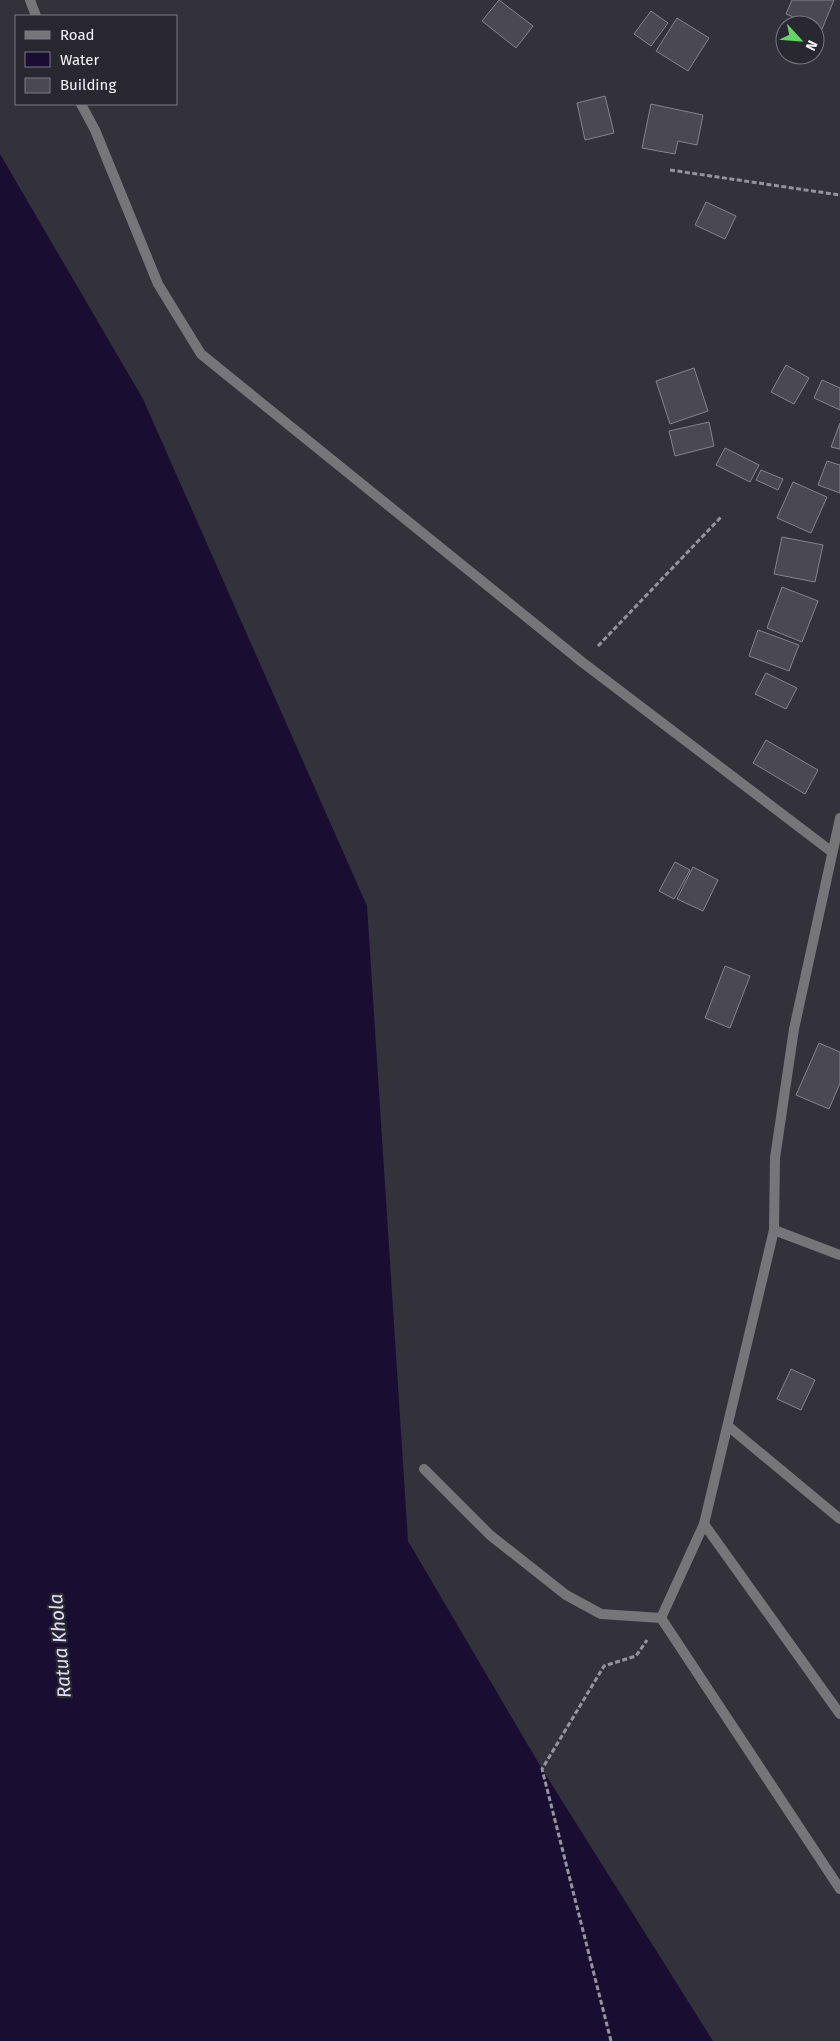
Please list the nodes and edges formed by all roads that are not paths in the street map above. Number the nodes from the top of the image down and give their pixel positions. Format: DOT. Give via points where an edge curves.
graph roads {
  1 [pos="30,0"];
  2 [pos="36,15"];
  3 [pos="82,105"];
  4 [pos="840,818"];
  5 [pos="832,852"];
  6 [pos="774,1230"];
  7 [pos="840,1255"];
  8 [pos="728,1426"];
  9 [pos="424,1469"];
  10 [pos="840,1519"];
  11 [pos="704,1524"];
  12 [pos="661,1618"];
  13 [pos="840,1714"];
  14 [pos="840,1889"];
  1 -- 2 [label="street"];
  3 -- 5 [label="street" via="95,130 158,284 201,354 582,662"];
  4 -- 5 [label="street"];
  5 -- 6 [label="street" via="794,1029 776,1158"];
  6 -- 7 [label="street"];
  6 -- 8 [label="street"];
  8 -- 10 [label="street"];
  8 -- 11 [label="street"];
  9 -- 12 [label="street" via="490,1536 566,1595 602,1614"];
  11 -- 12 [label="street"];
  11 -- 13 [label="street"];
  12 -- 14 [label="street"];
}
